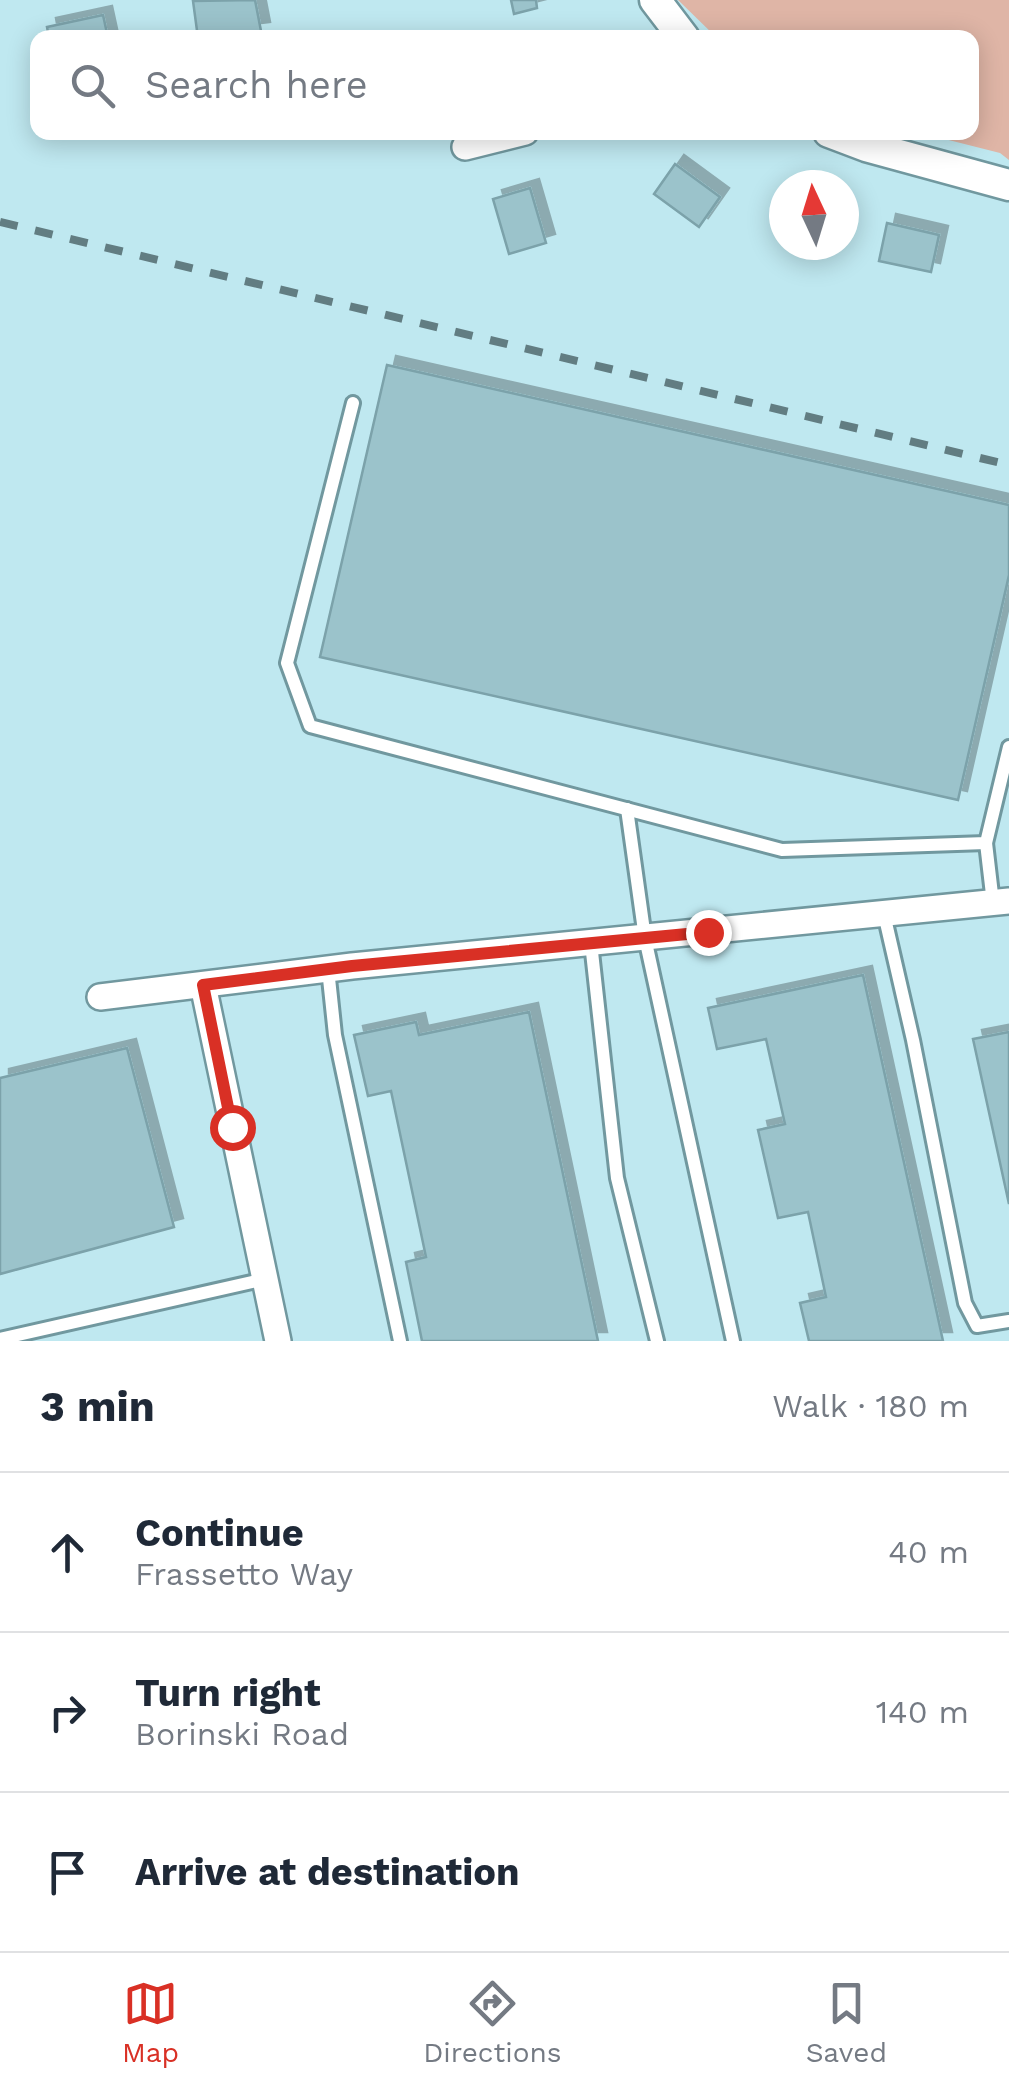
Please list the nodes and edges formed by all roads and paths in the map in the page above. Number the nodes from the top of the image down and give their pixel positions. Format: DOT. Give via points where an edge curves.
graph roads {
  1 [pos="655,0"];
  2 [pos="677,30"];
  3 [pos="493,140"];
  4 [pos="850,140"];
  5 [pos="465,147"];
  6 [pos="1009,184"];
  7 [pos="353,403"];
  8 [pos="1009,747"];
  9 [pos="627,809"];
  10 [pos="986,843"];
  11 [pos="1001,902"];
  12 [pos="884,914"];
  13 [pos="644,938"];
  14 [pos="591,943"];
  15 [pos="328,969"];
  16 [pos="203,985"];
  17 [pos="100,996"];
  18 [pos="265,1279"];
  19 [pos="1009,1321"];
  20 [pos="0,1339"];
  21 [pos="278,1341"];
  22 [pos="400,1341"];
  23 [pos="658,1341"];
  24 [pos="733,1341"];
  1 -- 2 [label="street"];
  3 -- 5 [label="street"];
  4 -- 6 [label="street"];
  7 -- 9 [label="lane" via="287,662 310,726"];
  8 -- 10 [label="lane"];
  9 -- 10 [label="lane" via="782,850"];
  9 -- 13 [label="lane"];
  10 -- 11 [label="lane"];
  11 -- 12 [label="street"];
  12 -- 13 [label="street"];
  12 -- 19 [label="lane" via="965,1303 977,1326"];
  13 -- 14 [label="street"];
  13 -- 24 [label="lane"];
  14 -- 15 [label="street"];
  14 -- 23 [label="lane" via="617,1178"];
  15 -- 16 [label="street"];
  15 -- 22 [label="lane" via="335,1034"];
  16 -- 17 [label="street"];
  16 -- 18 [label="street"];
  18 -- 20 [label="lane"];
  18 -- 21 [label="street"];
}
